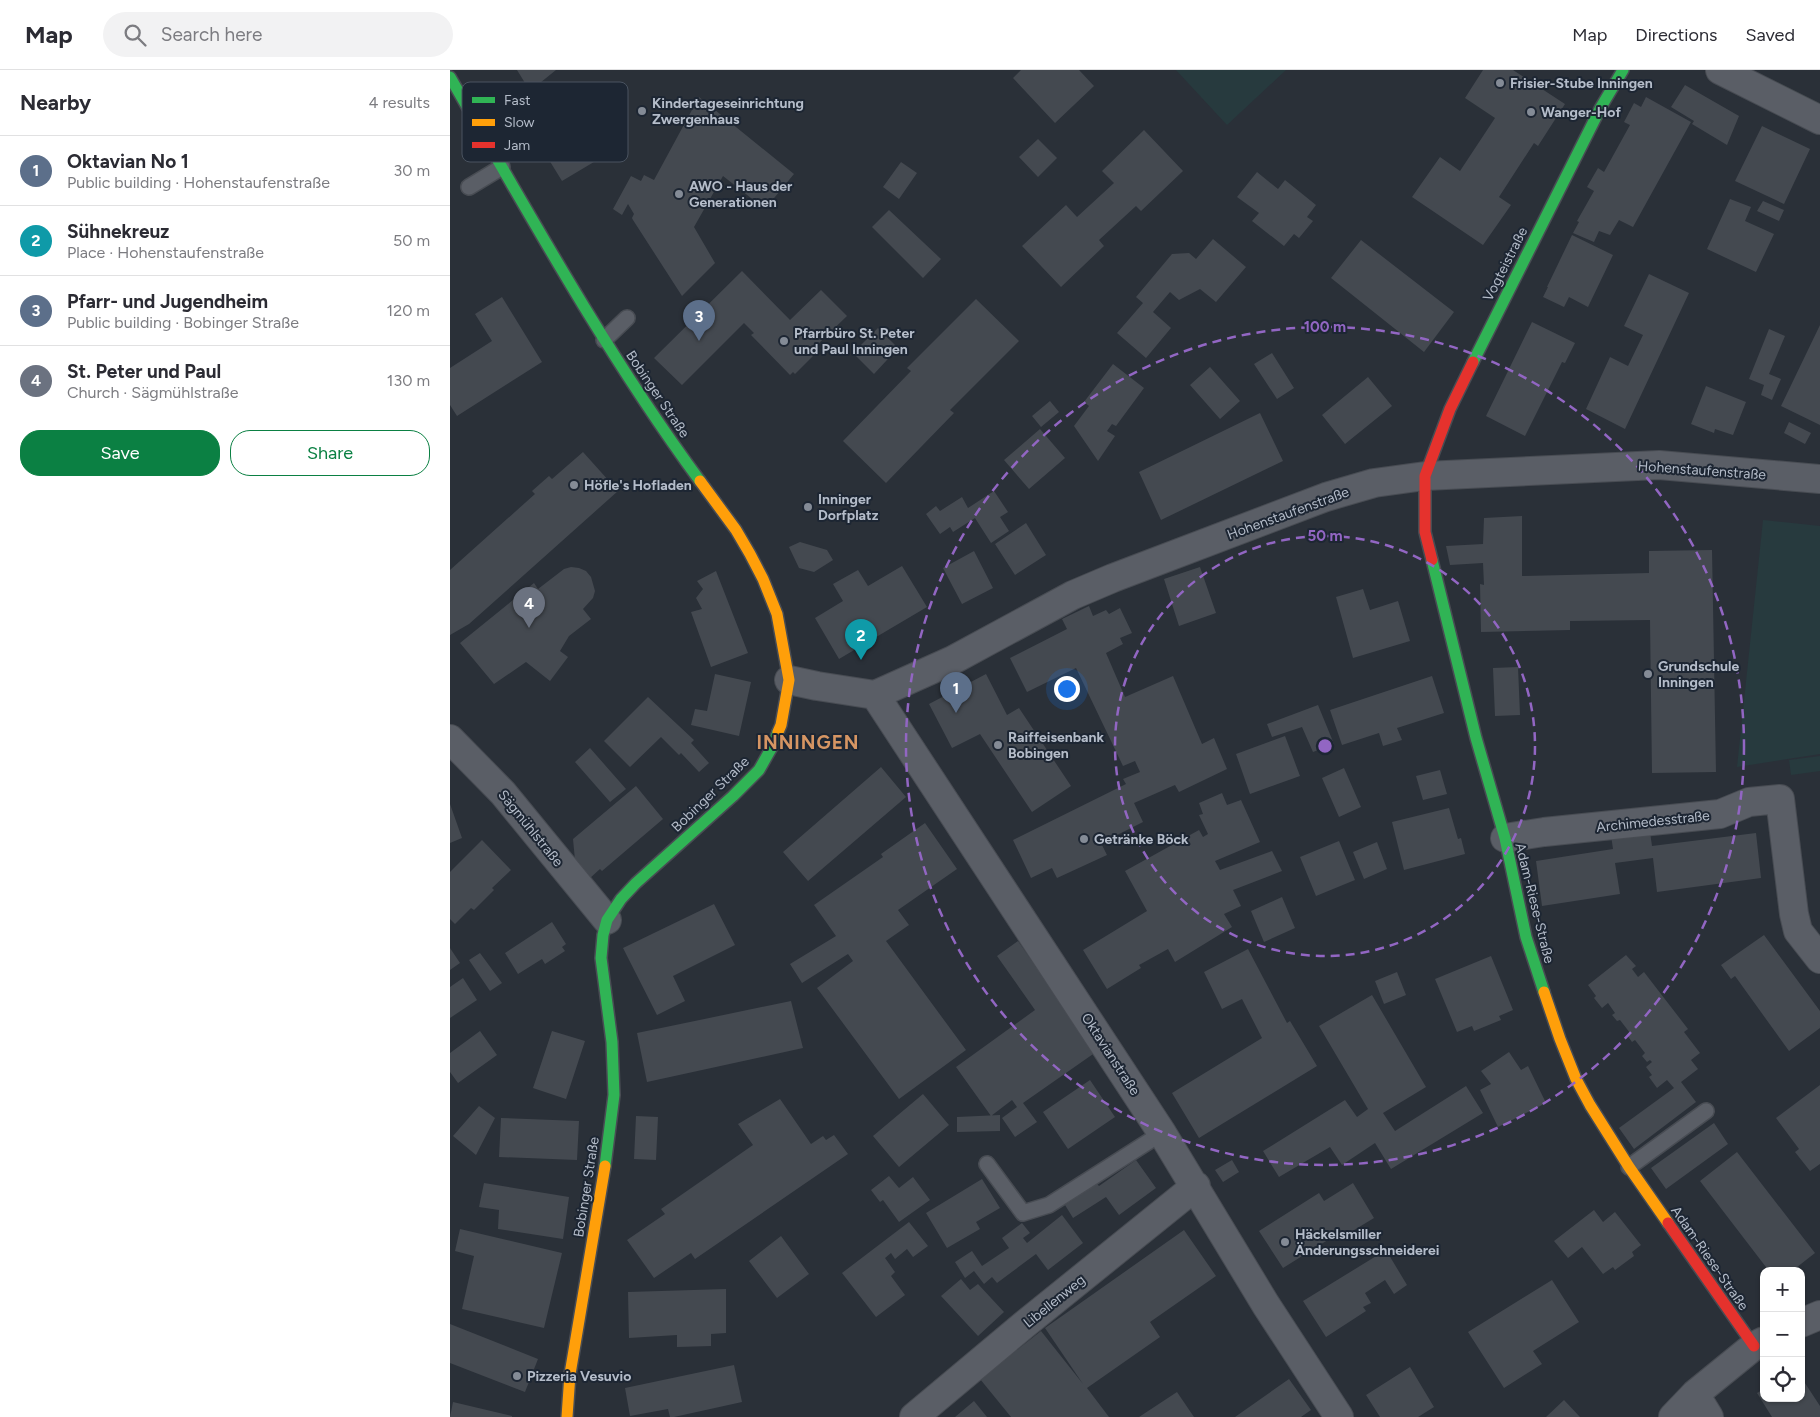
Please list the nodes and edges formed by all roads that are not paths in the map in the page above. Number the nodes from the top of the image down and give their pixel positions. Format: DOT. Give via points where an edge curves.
graph roads {
  1 [pos="1623,70"];
  2 [pos="1720,70"];
  3 [pos="450,77"];
  4 [pos="462,98"];
  5 [pos="1820,120"];
  6 [pos="499,162"];
  7 [pos="502,167"];
  8 [pos="469,187"];
  9 [pos="628,318"];
  10 [pos="604,340"];
  11 [pos="1425,476"];
  12 [pos="1820,479"];
  13 [pos="790,680"];
  14 [pos="875,695"];
  15 [pos="450,739"];
  16 [pos="1504,838"];
  17 [pos="607,920"];
  18 [pos="1820,959"];
  19 [pos="1706,1111"];
  20 [pos="1162,1133"];
  21 [pos="987,1164"];
  22 [pos="1629,1167"];
  23 [pos="1196,1186"];
  24 [pos="1820,1315"];
  25 [pos="1805,1321"];
  26 [pos="1759,1344"];
  27 [pos="1695,1394"];
  28 [pos="567,1417"];
  29 [pos="914,1417"];
  30 [pos="1339,1417"];
  31 [pos="1673,1417"];
  32 [pos="1710,1417"];
  1 -- 11 [label="main road, Vogteistraße" via="1450,409"];
  2 -- 5 [label="street"];
  3 -- 4 [label="main road, Bobinger Straße"];
  6 -- 7 [label="main road, Bobinger Straße"];
  7 -- 8 [label="lane"];
  7 -- 10 [label="main road, Bobinger Straße"];
  9 -- 10 [label="lane"];
  10 -- 13 [label="main road, Bobinger Straße" via="750,554 777,614"];
  11 -- 12 [label="street, Hohenstaufenstraße" via="1659,465"];
  11 -- 14 [label="street, Hohenstaufenstraße" via="1374,483 1326,497 1112,578 1073,595 952,660"];
  11 -- 16 [label="main road, Adam-Riese-Straße" via="1425,532"];
  13 -- 14 [label="street"];
  13 -- 17 [label="main road, Bobinger Straße" via="781,725 759,770 636,883"];
  14 -- 20 [label="street, Oktavianstraße"];
  15 -- 17 [label="street, Sägmühlstraße" via="503,793"];
  16 -- 18 [label="street, Archimedesstraße" via="1720,814 1749,802 1780,799 1798,931"];
  16 -- 22 [label="main road, Adam-Riese-Straße" via="1528,944 1560,1039 1583,1092"];
  17 -- 28 [label="main road, Bobinger Straße" via="600,950 612,1042 614,1095 610,1137 570,1374"];
  19 -- 22 [label="lane"];
  20 -- 21 [label="lane" via="1049,1205 1023,1213"];
  20 -- 23 [label="street, Oktavianstraße"];
  22 -- 26 [label="main road, Adam-Riese-Straße"];
  23 -- 29 [label="street, Libellenweg"];
  23 -- 30 [label="street, Oktavianstraße" via="1266,1305"];
  24 -- 25 [label="street"];
  26 -- 27 [label="street"];
  27 -- 31 [label="street"];
  27 -- 32 [label="street"];
}
